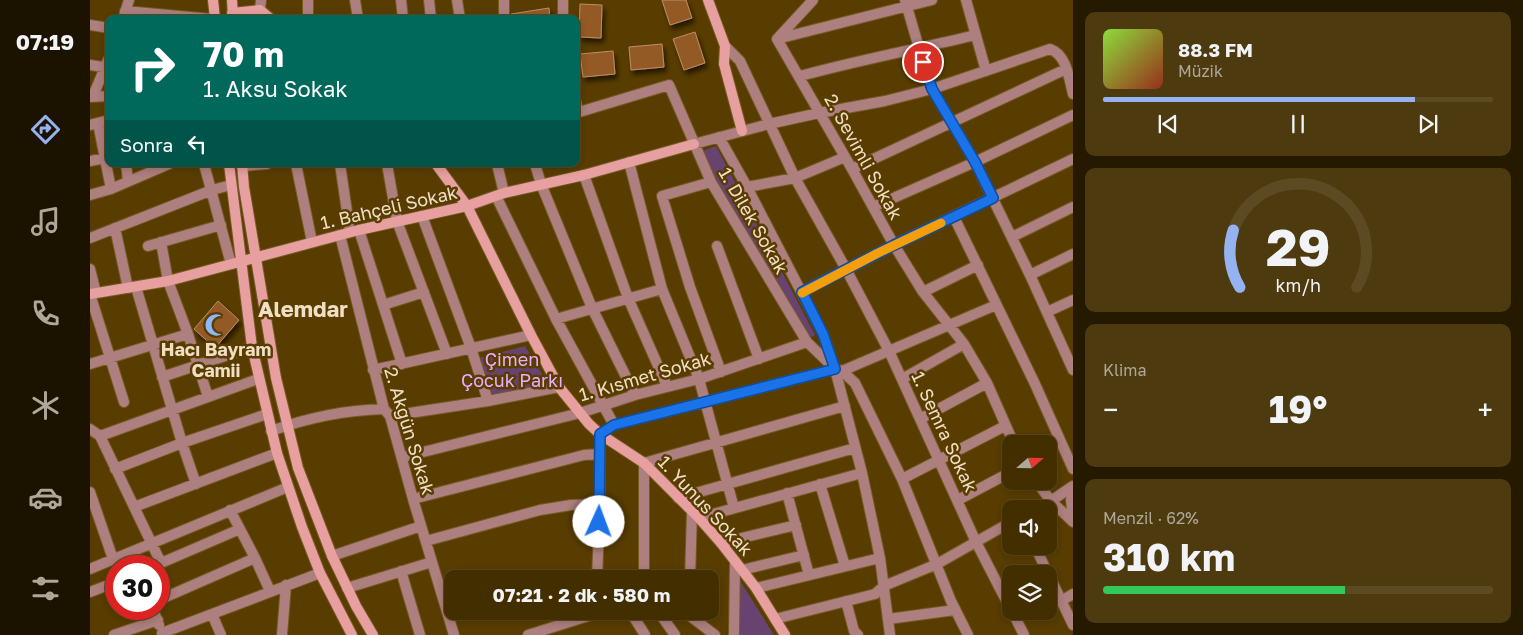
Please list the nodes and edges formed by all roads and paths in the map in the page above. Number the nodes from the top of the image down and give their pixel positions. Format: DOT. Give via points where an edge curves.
graph roads {
  1 [pos="129,0"];
  2 [pos="213,0"];
  3 [pos="232,0"];
  4 [pos="308,0"];
  5 [pos="355,0"];
  6 [pos="401,0"];
  7 [pos="429,0"];
  8 [pos="457,0"];
  9 [pos="504,0"];
  10 [pos="563,0"];
  11 [pos="708,0"];
  12 [pos="813,0"];
  13 [pos="932,0"];
  14 [pos="966,0"];
  15 [pos="906,3"];
  16 [pos="260,5"];
  17 [pos="124,15"];
  18 [pos="213,15"];
  19 [pos="233,15"];
  20 [pos="235,15"];
  21 [pos="268,15"];
  22 [pos="308,15"];
  23 [pos="357,15"];
  24 [pos="403,15"];
  25 [pos="431,15"];
  26 [pos="459,15"];
  27 [pos="504,15"];
  28 [pos="563,15"];
  29 [pos="90,25"];
  30 [pos="105,27"];
  31 [pos="976,35"];
  32 [pos="777,39"];
  33 [pos="725,46"];
  34 [pos="918,48"];
  35 [pos="90,65"];
  36 [pos="105,65"];
  37 [pos="105,69"];
  38 [pos="1066,69"];
  39 [pos="986,71"];
  40 [pos="800,76"];
  41 [pos="932,89"];
  42 [pos="1073,94"];
  43 [pos="92,96"];
  44 [pos="105,96"];
  45 [pos="580,108"];
  46 [pos="819,113"];
  47 [pos="1073,115"];
  48 [pos="952,123"];
  49 [pos="94,124"];
  50 [pos="769,124"];
  51 [pos="742,132"];
  52 [pos="719,137"];
  53 [pos="694,144"];
  54 [pos="845,157"];
  55 [pos="105,158"];
  56 [pos="1073,159"];
  57 [pos="90,162"];
  58 [pos="629,162"];
  59 [pos="975,162"];
  60 [pos="107,167"];
  61 [pos="126,167"];
  62 [pos="159,167"];
  63 [pos="205,167"];
  64 [pos="229,167"];
  65 [pos="242,167"];
  66 [pos="297,167"];
  67 [pos="341,167"];
  68 [pos="388,167"];
  69 [pos="438,167"];
  70 [pos="497,167"];
  71 [pos="536,167"];
  72 [pos="852,169"];
  73 [pos="584,175"];
  74 [pos="795,178"];
  75 [pos="128,181"];
  76 [pos="711,182"];
  77 [pos="541,184"];
  78 [pos="231,185"];
  79 [pos="747,187"];
  80 [pos="111,189"];
  81 [pos="212,190"];
  82 [pos="90,195"];
  83 [pos="500,195"];
  84 [pos="993,198"];
  85 [pos="467,206"];
  86 [pos="1073,207"];
  87 [pos="873,208"];
  88 [pos="422,216"];
  89 [pos="954,217"];
  90 [pos="397,221"];
  91 [pos="221,225"];
  92 [pos="115,228"];
  93 [pos="355,231"];
  94 [pos="340,235"];
  95 [pos="1012,237"];
  96 [pos="90,238"];
  97 [pos="161,242"];
  98 [pos="312,242"];
  99 [pos="894,245"];
  100 [pos="148,246"];
  101 [pos="717,246"];
  102 [pos="1073,254"];
  103 [pos="255,256"];
  104 [pos="236,262"];
  105 [pos="978,266"];
  106 [pos="846,269"];
  107 [pos="90,270"];
  108 [pos="1030,275"];
  109 [pos="168,281"];
  110 [pos="132,288"];
  111 [pos="662,289"];
  112 [pos="424,292"];
  113 [pos="802,292"];
  114 [pos="923,292"];
  115 [pos="92,294"];
  116 [pos="628,298"];
  117 [pos="1073,300"];
  118 [pos="996,304"];
  119 [pos="383,305"];
  120 [pos="592,308"];
  121 [pos="1047,312"];
  122 [pos="556,319"];
  123 [pos="949,325"];
  124 [pos="188,334"];
  125 [pos="531,335"];
  126 [pos="807,342"];
  127 [pos="964,344"];
  128 [pos="152,346"];
  129 [pos="252,347"];
  130 [pos="471,348"];
  131 [pos="889,352"];
  132 [pos="1069,352"];
  133 [pos="447,354"];
  134 [pos="111,358"];
  135 [pos="759,359"];
  136 [pos="90,364"];
  137 [pos="198,364"];
  138 [pos="402,364"];
  139 [pos="373,370"];
  140 [pos="839,370"];
  141 [pos="1073,370"];
  142 [pos="721,372"];
  143 [pos="162,377"];
  144 [pos="258,379"];
  145 [pos="699,379"];
  146 [pos="902,379"];
  147 [pos="987,383"];
  148 [pos="668,386"];
  149 [pos="559,387"];
  150 [pos="634,395"];
  151 [pos="208,397"];
  152 [pos="488,401"];
  153 [pos="124,402"];
  154 [pos="706,403"];
  155 [pos="604,405"];
  156 [pos="845,406"];
  157 [pos="172,410"];
  158 [pos="387,413"];
  159 [pos="580,413"];
  160 [pos="267,414"];
  161 [pos="920,419"];
  162 [pos="614,425"];
  163 [pos="287,426"];
  164 [pos="1005,426"];
  165 [pos="90,428"];
  166 [pos="271,431"];
  167 [pos="600,434"];
  168 [pos="1010,435"];
  169 [pos="100,436"];
  170 [pos="182,443"];
  171 [pos="716,443"];
  172 [pos="855,448"];
  173 [pos="277,453"];
  174 [pos="599,454"];
  175 [pos="402,458"];
  176 [pos="939,460"];
  177 [pos="644,463"];
  178 [pos="115,469"];
  179 [pos="1073,469"];
  180 [pos="862,473"];
  181 [pos="1002,477"];
  182 [pos="902,480"];
  183 [pos="196,484"];
  184 [pos="727,484"];
  185 [pos="820,484"];
  186 [pos="288,486"];
  187 [pos="1073,486"];
  188 [pos="90,492"];
  189 [pos="787,493"];
  190 [pos="1073,494"];
  191 [pos="678,498"];
  192 [pos="413,499"];
  193 [pos="958,500"];
  194 [pos="1052,500"];
  195 [pos="600,504"];
  196 [pos="1057,506"];
  197 [pos="134,507"];
  198 [pos="734,508"];
  199 [pos="230,510"];
  200 [pos="696,514"];
  201 [pos="1073,521"];
  202 [pos="796,525"];
  203 [pos="421,526"];
  204 [pos="1002,527"];
  205 [pos="240,529"];
  206 [pos="426,541"];
  207 [pos="151,542"];
  208 [pos="976,542"];
  209 [pos="721,543"];
  210 [pos="112,555"];
  211 [pos="122,555"];
  212 [pos="155,555"];
  213 [pos="804,555"];
  214 [pos="332,556"];
  215 [pos="255,558"];
  216 [pos="880,558"];
  217 [pos="170,560"];
  218 [pos="735,561"];
  219 [pos="105,562"];
  220 [pos="432,562"];
  221 [pos="936,564"];
  222 [pos="845,566"];
  223 [pos="90,568"];
  224 [pos="597,570"];
  225 [pos="644,570"];
  226 [pos="691,570"];
  227 [pos="742,570"];
  228 [pos="401,571"];
  229 [pos="320,573"];
  230 [pos="809,575"];
  231 [pos="286,585"];
  232 [pos="105,586"];
  233 [pos="884,586"];
  234 [pos="347,588"];
  235 [pos="756,588"];
  236 [pos="270,591"];
  237 [pos="1002,591"];
  238 [pos="90,592"];
  239 [pos="1057,593"];
  240 [pos="1073,594"];
  241 [pos="170,595"];
  242 [pos="846,601"];
  243 [pos="1061,601"];
  244 [pos="955,610"];
  245 [pos="212,614"];
  246 [pos="775,619"];
  247 [pos="888,619"];
  248 [pos="158,620"];
  249 [pos="574,620"];
  250 [pos="636,620"];
  251 [pos="664,620"];
  252 [pos="697,620"];
  253 [pos="1017,620"];
  254 [pos="1073,625"];
  255 [pos="162,634"];
  256 [pos="114,635"];
  257 [pos="221,635"];
  258 [pos="282,635"];
  259 [pos="352,635"];
  260 [pos="373,635"];
  261 [pos="420,635"];
  262 [pos="454,635"];
  263 [pos="528,635"];
  264 [pos="646,635"];
  265 [pos="675,635"];
  266 [pos="715,635"];
  267 [pos="734,635"];
  268 [pos="785,635"];
  269 [pos="858,635"];
  270 [pos="890,635"];
  271 [pos="968,635"];
  272 [pos="1024,635"];
  1 -- 17 [label="street"];
  2 -- 18 [label="street"];
  3 -- 19 [label="street"];
  4 -- 22 [label="street"];
  5 -- 23 [label="street"];
  6 -- 24 [label="street"];
  7 -- 25 [label="street"];
  8 -- 26 [label="street"];
  9 -- 27 [label="street"];
  10 -- 28 [label="street"];
  11 -- 33 [label="street"];
  12 -- 32 [label="street"];
  13 -- 15 [label="street"];
  14 -- 31 [label="street"];
  15 -- 32 [label="street"];
  15 -- 34 [label="street"];
  16 -- 20 [label="street"];
  16 -- 21 [label="street"];
  29 -- 30 [label="street"];
  31 -- 34 [label="street"];
  31 -- 39 [label="street"];
  32 -- 40 [label="street, 2. Sevimli Sokak"];
  33 -- 50 [label="street, 1. Semra Sokak" via="740,61"];
  33 -- 51 [label="street" via="724,64"];
  34 -- 40 [label="street"];
  34 -- 41 [label="street"];
  35 -- 36 [label="street"];
  37 -- 43 [label="street"];
  38 -- 39 [label="street" via="1062,57 1050,49"];
  38 -- 42 [label="street"];
  38 -- 48 [label="street"];
  39 -- 41 [label="street"];
  40 -- 46 [label="street, 2. Sevimli Sokak"];
  41 -- 46 [label="street"];
  41 -- 48 [label="street"];
  43 -- 44 [label="street"];
  45 -- 53 [label="street, 1. Dilek Sokak" via="669,85"];
  46 -- 50 [label="street"];
  46 -- 54 [label="street, 2. Sevimli Sokak"];
  47 -- 59 [label="street"];
  48 -- 59 [label="street"];
  48 -- 72 [label="street"];
  49 -- 55 [label="street"];
  50 -- 51 [label="street"];
  50 -- 74 [label="street, 1. Semra Sokak"];
  51 -- 52 [label="street"];
  52 -- 53 [label="street"];
  52 -- 79 [label="street, 1. Dilek Sokak"];
  53 -- 58 [label="street, 1. Bahçeli Sokak"];
  53 -- 76 [label="street, 1. Dilek Sokak"];
  54 -- 72 [label="street, 2. Sevimli Sokak"];
  54 -- 74 [label="street"];
  55 -- 57 [label="street"];
  56 -- 84 [label="street"];
  58 -- 73 [label="street, 1. Bahçeli Sokak"];
  58 -- 111 [label="street"];
  59 -- 84 [label="street"];
  59 -- 87 [label="street"];
  60 -- 80 [label="street"];
  61 -- 75 [label="street"];
  62 -- 75 [label="street"];
  63 -- 81 [label="street"];
  64 -- 78 [label="street"];
  65 -- 103 [label="street"];
  66 -- 98 [label="street"];
  67 -- 93 [label="street"];
  68 -- 90 [label="street"];
  69 -- 85 [label="street, 1. Yunus Sokak"];
  70 -- 83 [label="street"];
  71 -- 77 [label="street"];
  72 -- 87 [label="street, 2. Sevimli Sokak"];
  73 -- 77 [label="street, 1. Bahçeli Sokak"];
  73 -- 116 [label="street"];
  74 -- 79 [label="street"];
  74 -- 106 [label="street, 1. Semra Sokak"];
  75 -- 80 [label="street"];
  76 -- 126 [label="street, 1. Dilek Sokak"];
  76 -- 142 [label="street" via="662,196"];
  77 -- 83 [label="street, 1. Bahçeli Sokak"];
  77 -- 120 [label="street"];
  78 -- 81 [label="street"];
  78 -- 104 [label="street"];
  79 -- 113 [label="street, 1. Dilek Sokak"];
  80 -- 82 [label="street"];
  81 -- 91 [label="street"];
  81 -- 92 [label="street"];
  83 -- 85 [label="street, 1. Bahçeli Sokak"];
  83 -- 122 [label="street"];
  84 -- 89 [label="street"];
  84 -- 95 [label="street"];
  85 -- 88 [label="street, 1. Bahçeli Sokak"];
  85 -- 125 [label="street, 1. Yunus Sokak"];
  86 -- 95 [label="street"];
  87 -- 99 [label="street, 2. Sevimli Sokak"];
  88 -- 90 [label="street, 1. Bahçeli Sokak"];
  88 -- 130 [label="street"];
  89 -- 99 [label="street"];
  89 -- 105 [label="street"];
  90 -- 93 [label="street, 1. Bahçeli Sokak"];
  90 -- 112 [label="street"];
  91 -- 97 [label="street"];
  91 -- 104 [label="street"];
  92 -- 96 [label="street"];
  92 -- 110 [label="street"];
  93 -- 94 [label="street, 1. Bahçeli Sokak"];
  93 -- 119 [label="street"];
  94 -- 98 [label="street, 1. Bahçeli Sokak"];
  94 -- 139 [label="street, 2. Akgün Sokak"];
  95 -- 108 [label="street"];
  97 -- 100 [label="street"];
  97 -- 109 [label="street"];
  98 -- 103 [label="street, 1. Bahçeli Sokak"];
  99 -- 106 [label="street"];
  99 -- 114 [label="street, 2. Sevimli Sokak"];
  101 -- 135 [label="street"];
  102 -- 108 [label="street"];
  103 -- 104 [label="street, 1. Bahçeli Sokak"];
  103 -- 163 [label="street"];
  104 -- 109 [label="street, 1. Bahçeli Sokak"];
  104 -- 129 [label="street"];
  105 -- 114 [label="street"];
  105 -- 118 [label="street"];
  106 -- 113 [label="street"];
  106 -- 131 [label="street, 1. Semra Sokak"];
  107 -- 115 [label="street"];
  108 -- 121 [label="street"];
  109 -- 110 [label="street, 1. Bahçeli Sokak"];
  109 -- 124 [label="street"];
  110 -- 115 [label="street, 1. Bahçeli Sokak"];
  110 -- 128 [label="street"];
  111 -- 116 [label="street"];
  111 -- 145 [label="street"];
  112 -- 119 [label="street"];
  112 -- 133 [label="street"];
  113 -- 140 [label="street, 1. Dilek Sokak"];
  114 -- 123 [label="street, 2. Sevimli Sokak"];
  115 -- 134 [label="street"];
  116 -- 120 [label="street"];
  116 -- 148 [label="street"];
  117 -- 121 [label="street"];
  118 -- 123 [label="street"];
  118 -- 179 [label="street"];
  119 -- 138 [label="street"];
  120 -- 122 [label="street"];
  120 -- 150 [label="street"];
  121 -- 132 [label="street"];
  122 -- 155 [label="street"];
  123 -- 127 [label="street, 2. Sevimli Sokak"];
  123 -- 131 [label="street"];
  124 -- 128 [label="street"];
  124 -- 137 [label="street"];
  125 -- 130 [label="street"];
  125 -- 149 [label="street, 1. Yunus Sokak"];
  126 -- 135 [label="street, 1. Kısmet Sokak"];
  126 -- 140 [label="street, 1. Dilek Sokak"];
  127 -- 146 [label="street"];
  127 -- 147 [label="street, 2. Sevimli Sokak"];
  128 -- 134 [label="street"];
  128 -- 143 [label="street"];
  129 -- 137 [label="street"];
  129 -- 144 [label="street"];
  130 -- 133 [label="street"];
  130 -- 152 [label="street"];
  131 -- 140 [label="street"];
  131 -- 146 [label="street, 1. Semra Sokak"];
  132 -- 141 [label="street"];
  133 -- 138 [label="street"];
  134 -- 136 [label="street"];
  134 -- 153 [label="street"];
  135 -- 142 [label="street, 1. Kısmet Sokak"];
  137 -- 143 [label="street"];
  137 -- 151 [label="street"];
  138 -- 139 [label="street"];
  139 -- 158 [label="street, 2. Akgün Sokak"];
  140 -- 154 [label="street"];
  140 -- 156 [label="street"];
  140 -- 182 [label="street" via="855,383"];
  142 -- 145 [label="street, 1. Kısmet Sokak"];
  143 -- 157 [label="street"];
  144 -- 151 [label="street"];
  144 -- 160 [label="street"];
  145 -- 148 [label="street, 1. Kısmet Sokak"];
  145 -- 154 [label="street"];
  146 -- 161 [label="street, 1. Semra Sokak"];
  147 -- 161 [label="street"];
  147 -- 164 [label="street, 2. Sevimli Sokak"];
  148 -- 150 [label="street, 1. Kısmet Sokak"];
  149 -- 152 [label="street"];
  149 -- 159 [label="street, 1. Yunus Sokak"];
  150 -- 155 [label="street, 1. Kısmet Sokak"];
  151 -- 157 [label="street"];
  152 -- 158 [label="street"];
  154 -- 162 [label="street"];
  154 -- 171 [label="street"];
  155 -- 159 [label="street, 1. Kısmet Sokak"];
  155 -- 162 [label="street"];
  156 -- 171 [label="street"];
  156 -- 172 [label="street"];
  157 -- 169 [label="street"];
  157 -- 170 [label="street"];
  158 -- 163 [label="street" via="362,410"];
  158 -- 175 [label="street, 2. Akgün Sokak"];
  159 -- 167 [label="street, 1. Yunus Sokak"];
  159 -- 175 [label="street, 1. Kısmet Sokak"];
  160 -- 166 [label="street"];
  160 -- 170 [label="street"];
  161 -- 176 [label="street, 1. Semra Sokak"];
  162 -- 167 [label="street"];
  163 -- 166 [label="street"];
  163 -- 214 [label="street" via="298,468"];
  164 -- 168 [label="street, 2. Sevimli Sokak"];
  164 -- 176 [label="street"];
  165 -- 169 [label="street"];
  166 -- 173 [label="street"];
  167 -- 174 [label="street"];
  167 -- 177 [label="street, 1. Yunus Sokak"];
  169 -- 178 [label="street"];
  170 -- 178 [label="street"];
  170 -- 183 [label="street"];
  171 -- 177 [label="street"];
  171 -- 184 [label="street"];
  172 -- 180 [label="street"];
  172 -- 184 [label="street"];
  173 -- 183 [label="street"];
  173 -- 186 [label="street"];
  174 -- 192 [label="street" via="584,455"];
  174 -- 195 [label="street"];
  175 -- 192 [label="street, 2. Akgün Sokak"];
  176 -- 182 [label="street"];
  176 -- 193 [label="street, 1. Semra Sokak"];
  177 -- 191 [label="street, 1. Yunus Sokak"];
  177 -- 225 [label="street"];
  178 -- 197 [label="street"];
  180 -- 185 [label="street"];
  180 -- 216 [label="street"];
  181 -- 193 [label="street"];
  182 -- 221 [label="street"];
  183 -- 197 [label="street"];
  184 -- 191 [label="street"];
  184 -- 198 [label="street"];
  185 -- 189 [label="street"];
  185 -- 222 [label="street"];
  186 -- 199 [label="street"];
  186 -- 229 [label="street"];
  187 -- 194 [label="street"];
  188 -- 210 [label="street"];
  189 -- 198 [label="street"];
  189 -- 202 [label="street"];
  190 -- 201 [label="street"];
  191 -- 200 [label="street, 1. Yunus Sokak"];
  192 -- 203 [label="street, 2. Akgün Sokak"];
  193 -- 208 [label="street, 1. Semra Sokak"];
  195 -- 206 [label="street" via="540,510"];
  195 -- 224 [label="street"];
  196 -- 201 [label="street"];
  197 -- 207 [label="street"];
  198 -- 200 [label="street"];
  199 -- 205 [label="street"];
  199 -- 207 [label="street"];
  200 -- 209 [label="street, 1. Yunus Sokak"];
  200 -- 226 [label="street"];
  202 -- 209 [label="street"];
  202 -- 213 [label="street"];
  203 -- 206 [label="street, 2. Akgün Sokak"];
  203 -- 214 [label="street"];
  204 -- 208 [label="street"];
  205 -- 215 [label="street"];
  205 -- 217 [label="street"];
  206 -- 220 [label="street, 2. Akgün Sokak"];
  207 -- 211 [label="street"];
  207 -- 212 [label="street"];
  208 -- 221 [label="street"];
  208 -- 237 [label="street, 1. Semra Sokak"];
  209 -- 218 [label="street, 1. Yunus Sokak"];
  213 -- 227 [label="street"];
  213 -- 230 [label="street"];
  214 -- 234 [label="street"];
  215 -- 236 [label="street"];
  215 -- 241 [label="street"];
  216 -- 222 [label="street"];
  216 -- 233 [label="street"];
  218 -- 227 [label="street, 1. Yunus Sokak"];
  218 -- 267 [label="street"];
  219 -- 223 [label="street"];
  220 -- 228 [label="street"];
  220 -- 262 [label="street, 2. Akgün Sokak"];
  221 -- 233 [label="street"];
  221 -- 244 [label="street"];
  222 -- 230 [label="street"];
  227 -- 235 [label="street, 1. Yunus Sokak"];
  228 -- 234 [label="street"];
  228 -- 261 [label="street"];
  229 -- 231 [label="street"];
  229 -- 259 [label="street"];
  230 -- 235 [label="street"];
  231 -- 236 [label="street"];
  231 -- 258 [label="street"];
  232 -- 238 [label="street"];
  233 -- 242 [label="street" via="875,594"];
  233 -- 247 [label="street"];
  234 -- 260 [label="street"];
  235 -- 246 [label="street, 1. Yunus Sokak"];
  236 -- 245 [label="street"];
  239 -- 243 [label="street"];
  240 -- 243 [label="street"];
  242 -- 246 [label="street"];
  242 -- 269 [label="street"];
  243 -- 254 [label="street"];
  244 -- 247 [label="street"];
  244 -- 271 [label="street"];
  245 -- 255 [label="street"];
  245 -- 257 [label="street"];
  246 -- 268 [label="street, 1. Yunus Sokak"];
  247 -- 270 [label="street"];
  248 -- 255 [label="street"];
  248 -- 256 [label="street"];
  249 -- 263 [label="street"];
  250 -- 264 [label="street"];
  251 -- 265 [label="street"];
  252 -- 266 [label="street"];
  253 -- 272 [label="street, 1. Semra Sokak"];
}
